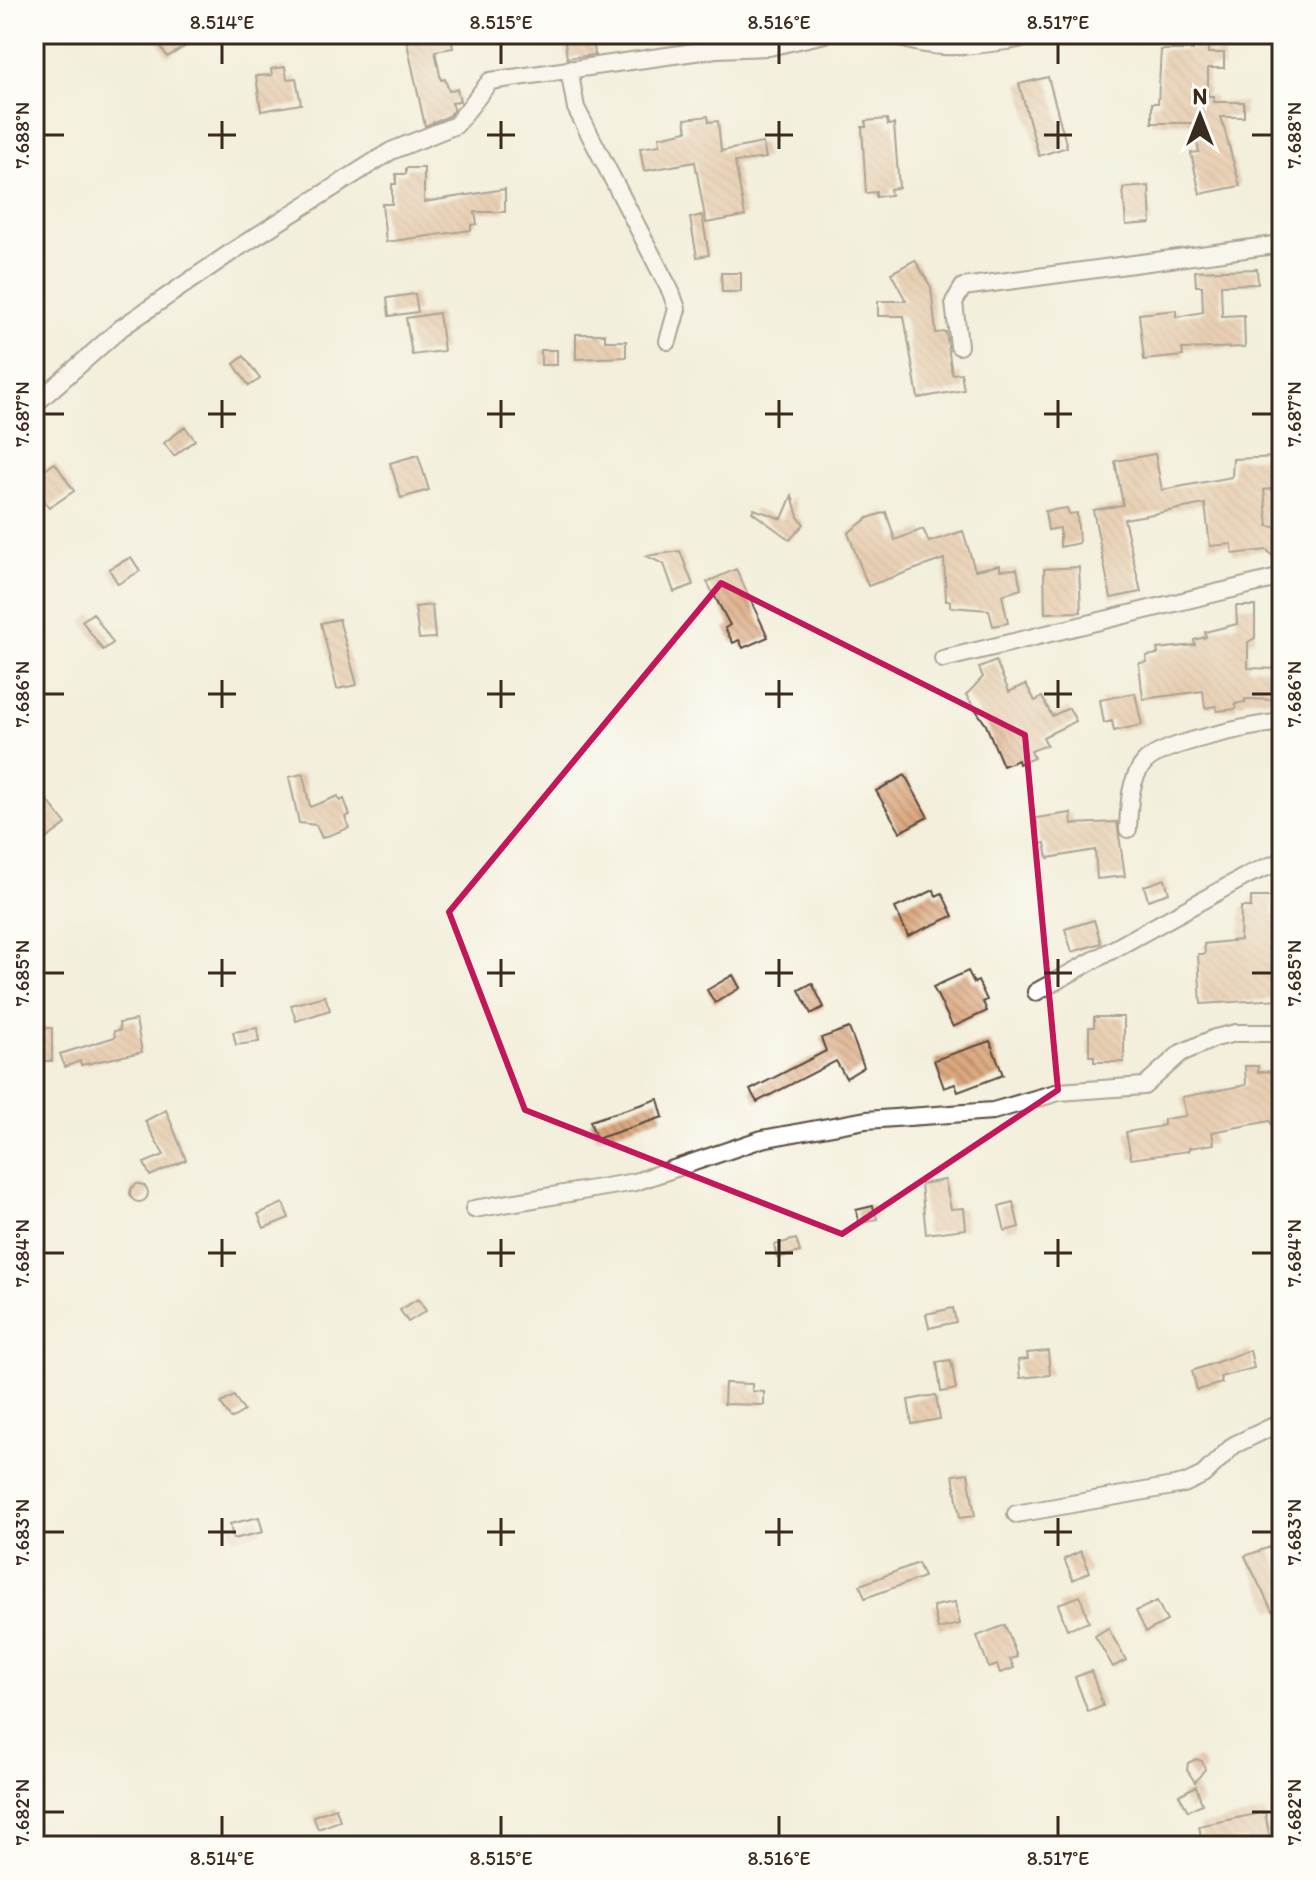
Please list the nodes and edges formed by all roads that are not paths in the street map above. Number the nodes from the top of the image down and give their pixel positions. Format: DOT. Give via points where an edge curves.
graph roads {
  1 [pos="825,34"];
  2 [pos="893,34"];
  3 [pos="1054,34"];
  4 [pos="569,69"];
  5 [pos="1282,244"];
  6 [pos="668,341"];
  7 [pos="959,346"];
  8 [pos="34,405"];
  9 [pos="1282,577"];
  10 [pos="943,659"];
  11 [pos="1282,722"];
  12 [pos="1128,829"];
  13 [pos="1282,861"];
  14 [pos="1036,992"];
  15 [pos="1282,1033"];
  16 [pos="474,1209"];
  17 [pos="1282,1422"];
  18 [pos="1016,1514"];
  1 -- 4 [label="street" via="769,47"];
  2 -- 3 [label="street" via="935,46"];
  4 -- 6 [label="street" via="576,108 671,292 677,309"];
  4 -- 8 [label="street" via="490,81 456,125 391,151 236,249 121,328"];
  5 -- 7 [label="street" via="963,287 954,302"];
  9 -- 10 [label="street"];
  11 -- 12 [label="street" via="1243,727 1153,755 1137,774"];
  13 -- 14 [label="street"];
  15 -- 16 [label="street" via="1215,1038 1181,1053 1144,1086 1059,1092 993,1111 866,1120 762,1139 635,1182"];
  17 -- 18 [label="street" via="1234,1445 1203,1475 1184,1484"];
}
